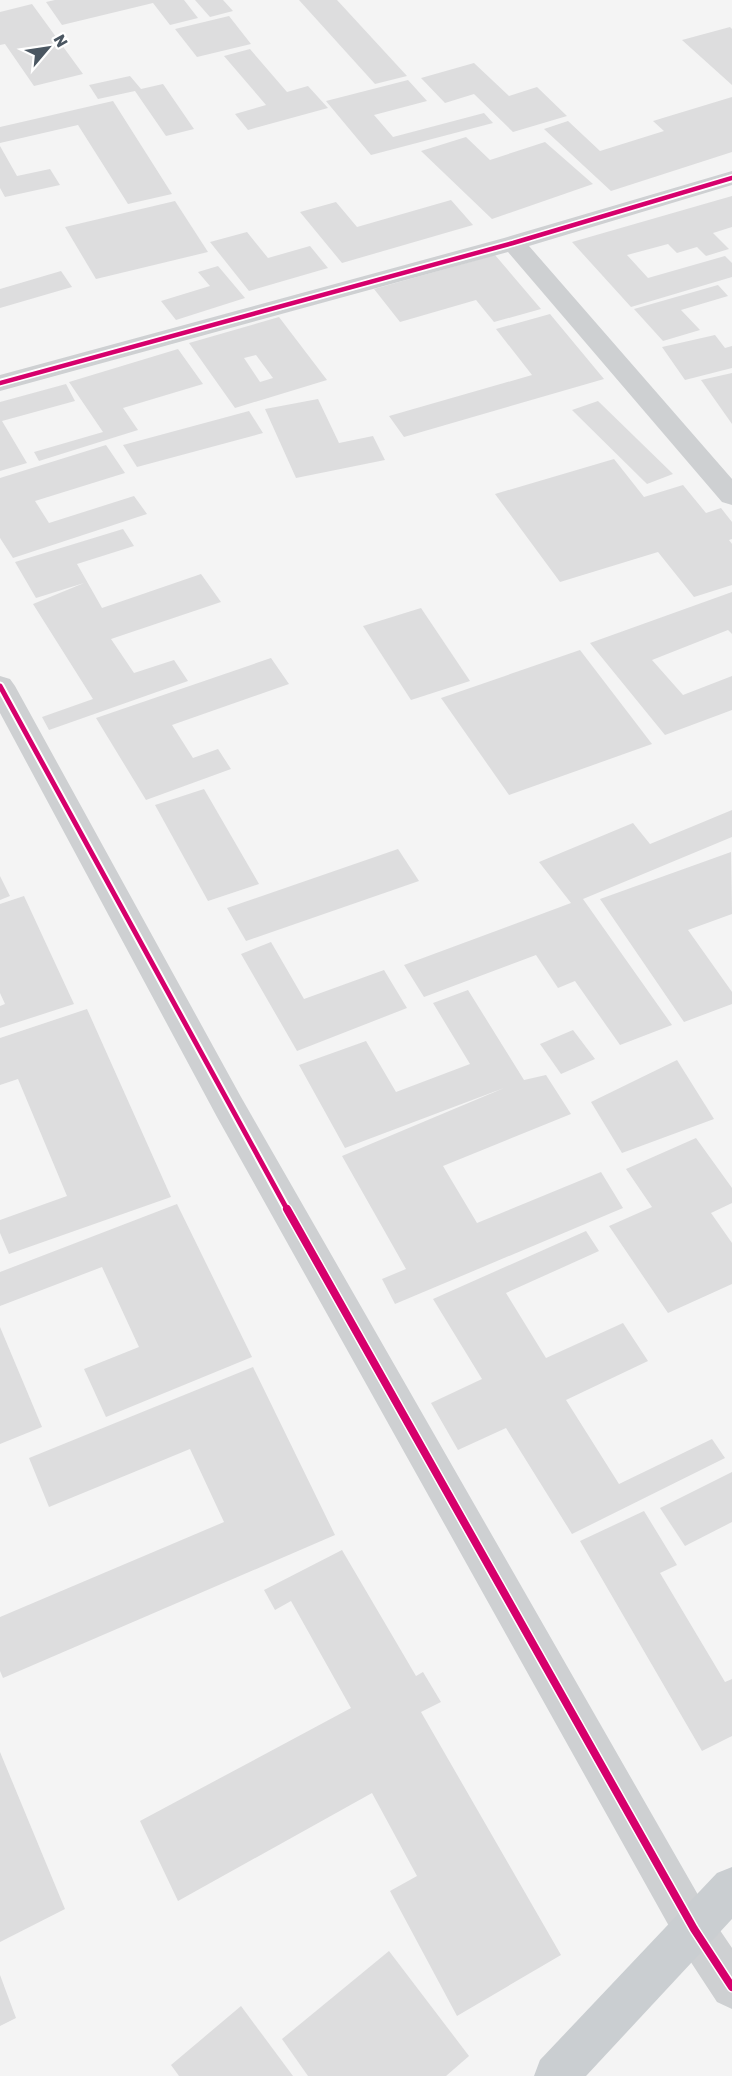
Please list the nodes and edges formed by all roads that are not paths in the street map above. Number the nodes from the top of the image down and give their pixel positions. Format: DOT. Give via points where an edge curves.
graph roads {
  1 [pos="732,178"];
  2 [pos="513,243"];
  3 [pos="0,382"];
  4 [pos="732,496"];
  5 [pos="0,686"];
  6 [pos="732,1888"];
  7 [pos="694,1929"];
  8 [pos="732,1987"];
  9 [pos="556,2076"];
  1 -- 2 [label="street"];
  2 -- 3 [label="street"];
  2 -- 4 [label="street"];
  5 -- 7 [label="street" via="229,1107"];
  6 -- 7 [label="main road"];
  7 -- 8 [label="street"];
  7 -- 9 [label="main road"];
}
